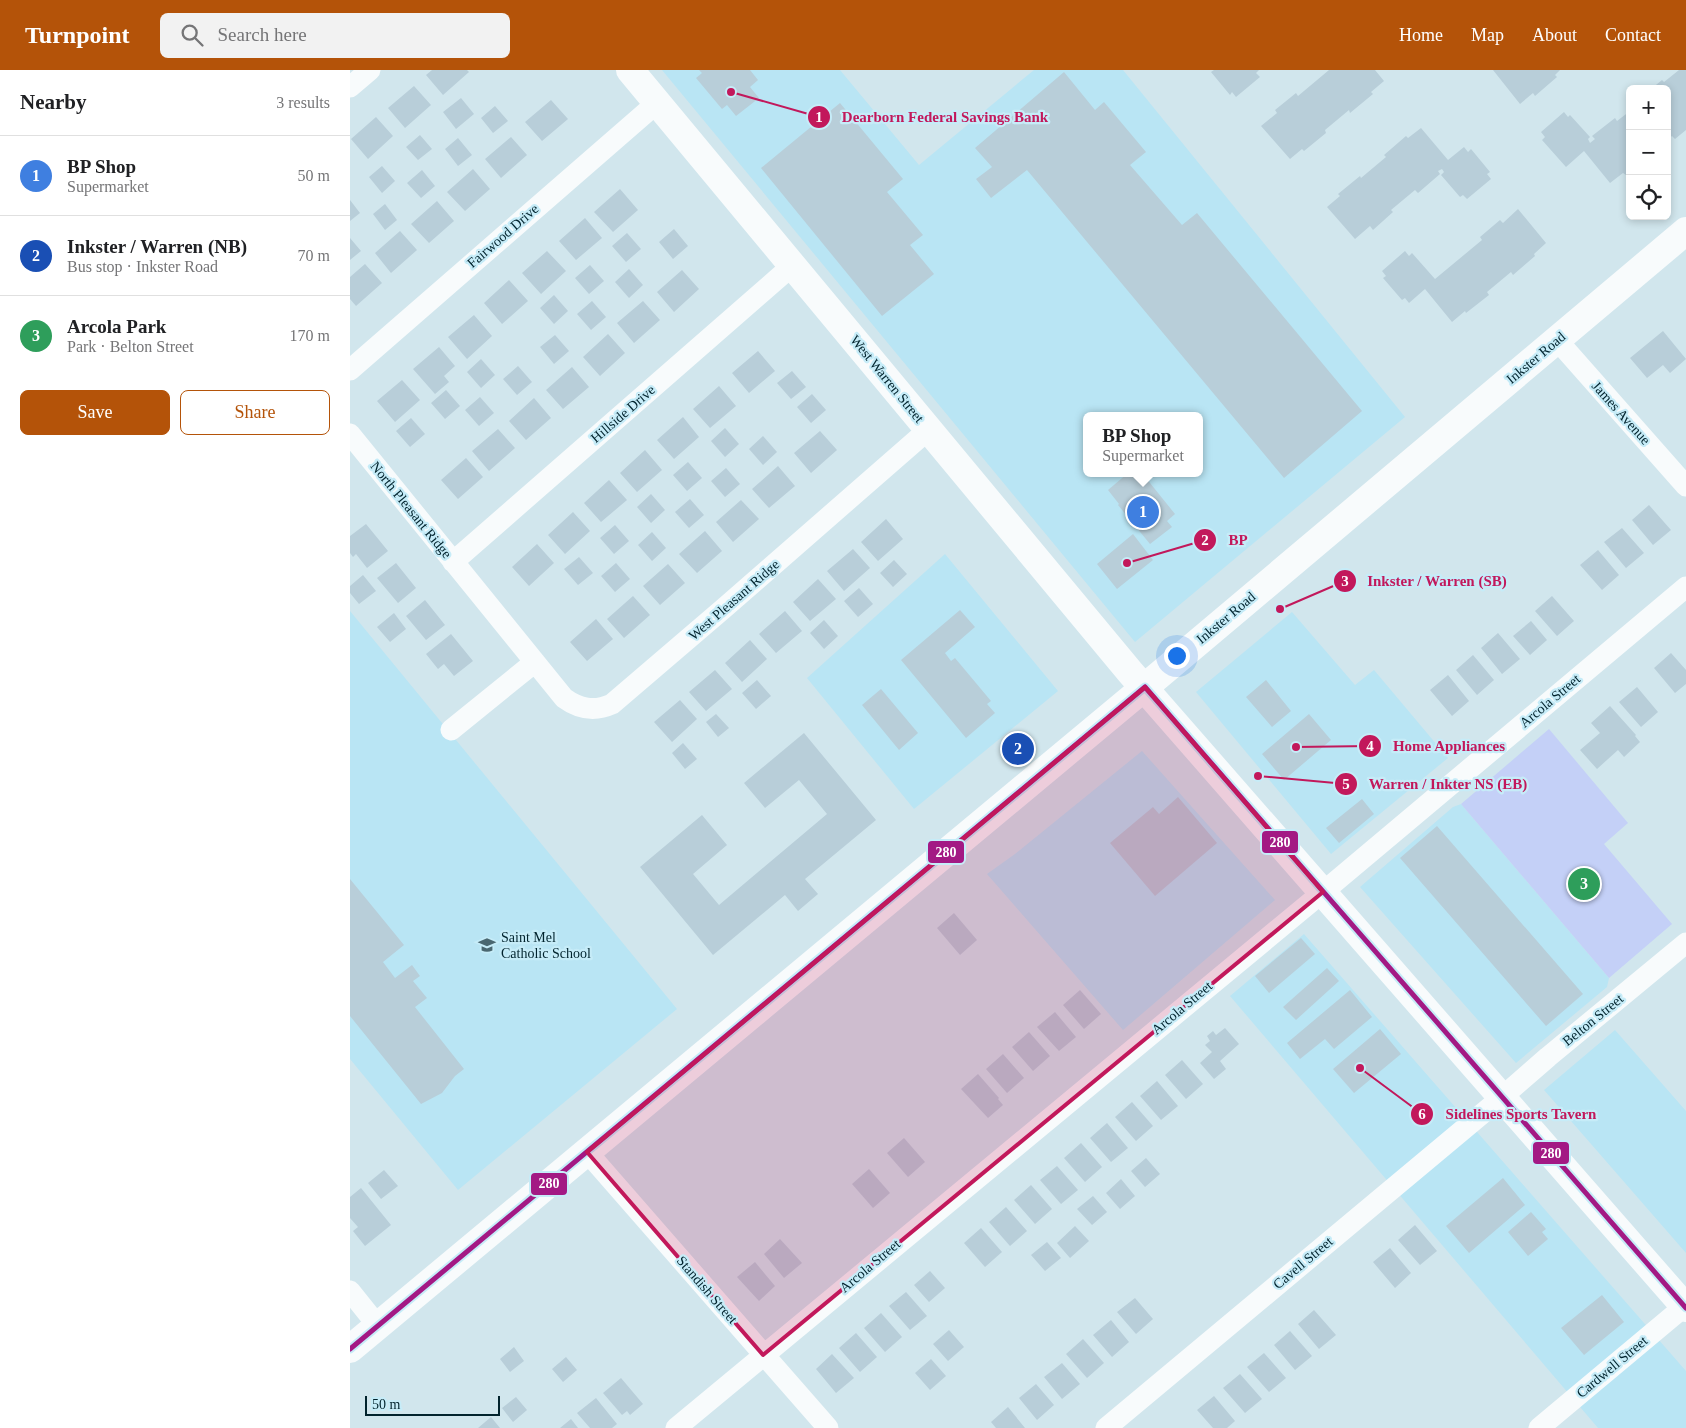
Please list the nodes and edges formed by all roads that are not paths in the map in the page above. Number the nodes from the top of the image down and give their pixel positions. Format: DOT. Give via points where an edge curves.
graph roads {
  1 [pos="370,70"];
  2 [pos="630,70"];
  3 [pos="350,87"];
  4 [pos="658,102"];
  5 [pos="1686,231"];
  6 [pos="792,265"];
  7 [pos="1557,340"];
  8 [pos="350,370"];
  9 [pos="928,430"];
  10 [pos="350,434"];
  11 [pos="1686,486"];
  12 [pos="453,562"];
  13 [pos="1686,587"];
  14 [pos="535,662"];
  15 [pos="1145,687"];
  16 [pos="451,730"];
  17 [pos="1323,892"];
  18 [pos="1686,943"];
  19 [pos="1501,1098"];
  20 [pos="587,1152"];
  21 [pos="350,1291"];
  22 [pos="1686,1307"];
  23 [pos="378,1326"];
  24 [pos="350,1350"];
  25 [pos="763,1355"];
  26 [pos="676,1428"];
  27 [pos="828,1428"];
  28 [pos="1106,1428"];
  29 [pos="1539,1428"];
  1 -- 3 [label="street"];
  2 -- 4 [label="main road, West Warren Street"];
  4 -- 6 [label="main road, West Warren Street"];
  4 -- 8 [label="street, Fairwood Drive"];
  5 -- 7 [label="main road, Inkster Road"];
  6 -- 9 [label="main road, West Warren Street"];
  6 -- 12 [label="street, Hillside Drive"];
  7 -- 11 [label="street, James Avenue"];
  7 -- 15 [label="main road, Inkster Road"];
  9 -- 14 [label="street, West Pleasant Ridge" via="612,704 604,708 584,709 573,704 564,698"];
  9 -- 15 [label="main road, West Warren Street"];
  10 -- 12 [label="street, North Pleasant Ridge"];
  12 -- 14 [label="street, West Pleasant Ridge"];
  13 -- 17 [label="street, Arcola Street"];
  14 -- 16 [label="street"];
  15 -- 17 [label="main road, West Warren Street"];
  15 -- 20 [label="main road, Inkster Road"];
  17 -- 19 [label="main road, West Warren Street"];
  17 -- 25 [label="street, Arcola Street"];
  18 -- 19 [label="street, Belton Street"];
  19 -- 22 [label="main road, West Warren Street"];
  19 -- 28 [label="street, Cavell Street"];
  20 -- 23 [label="main road, Inkster Road"];
  20 -- 25 [label="street, Standish Street"];
  21 -- 23 [label="street"];
  22 -- 29 [label="street, Cardwell Street"];
  23 -- 24 [label="main road, Inkster Road"];
  25 -- 26 [label="street, Arcola Street"];
  25 -- 27 [label="street, Standish Street"];
}
